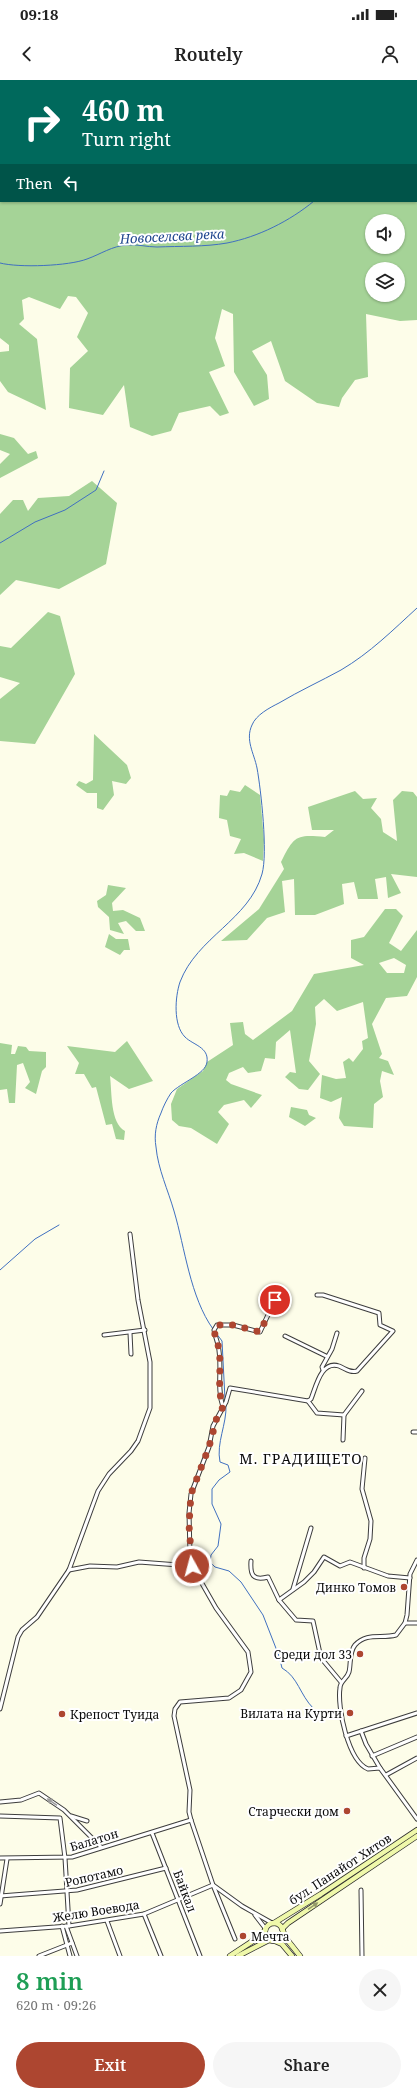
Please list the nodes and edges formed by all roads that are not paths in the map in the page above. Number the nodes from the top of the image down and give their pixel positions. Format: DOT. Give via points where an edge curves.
graph roads {
  1 [pos="130,1234"];
  2 [pos="317,1295"];
  3 [pos="275,1300"];
  4 [pos="145,1330"];
  5 [pos="337,1332"];
  6 [pos="130,1333"];
  7 [pos="104,1335"];
  8 [pos="285,1336"];
  9 [pos="132,1354"];
  10 [pos="326,1356"];
  11 [pos="323,1370"];
  12 [pos="362,1390"];
  13 [pos="308,1401"];
  14 [pos="224,1407"];
  15 [pos="344,1415"];
  16 [pos="343,1440"];
  17 [pos="365,1458"];
  18 [pos="311,1528"];
  19 [pos="251,1561"];
  20 [pos="417,1561"];
  21 [pos="192,1566"];
  22 [pos="364,1568"];
  23 [pos="69,1570"];
  24 [pos="410,1578"];
  25 [pos="294,1589"];
  26 [pos="279,1600"];
  27 [pos="405,1623"];
  28 [pos="417,1623"];
  29 [pos="341,1682"];
  30 [pos="0,1709"];
  31 [pos="417,1713"];
  32 [pos="361,1731"];
  33 [pos="346,1736"];
  34 [pos="417,1736"];
  35 [pos="372,1756"];
  36 [pos="417,1758"];
  37 [pos="380,1768"];
  38 [pos="386,1774"];
  39 [pos="0,1802"];
  40 [pos="69,1815"];
  41 [pos="0,1816"];
  42 [pos="417,1819"];
  43 [pos="191,1820"];
  44 [pos="87,1821"];
  45 [pos="417,1830"];
  46 [pos="152,1833"];
  47 [pos="417,1836"];
  48 [pos="101,1847"];
  49 [pos="0,1858"];
  50 [pos="65,1858"];
  51 [pos="7,1859"];
  52 [pos="166,1868"];
  53 [pos="213,1885"];
  54 [pos="362,1890"];
  55 [pos="67,1892"];
  56 [pos="1,1896"];
  57 [pos="179,1900"];
  58 [pos="0,1904"];
  59 [pos="144,1914"];
  60 [pos="255,1915"];
  61 [pos="107,1921"];
  62 [pos="273,1923"];
  63 [pos="66,1926"];
  64 [pos="265,1929"];
  65 [pos="282,1930"];
  66 [pos="0,1931"];
  67 [pos="235,1940"];
  68 [pos="269,1940"];
  69 [pos="275,1941"];
  70 [pos="72,1943"];
  71 [pos="66,1945"];
  72 [pos="39,1956"];
  73 [pos="70,1956"];
  74 [pos="77,1956"];
  75 [pos="120,1956"];
  76 [pos="161,1956"];
  77 [pos="200,1956"];
  78 [pos="230,1956"];
  79 [pos="238,1956"];
  80 [pos="292,1956"];
  81 [pos="300,1956"];
  82 [pos="362,1956"];
  1 -- 4 [label="street" via="138,1300"];
  2 -- 11 [label="street" via="379,1313 380,1325 393,1331 357,1371 352,1372 337,1366 329,1366"];
  3 -- 14 [label="street" via="260,1332 217,1325 214,1332 218,1345 221,1382 219,1396"];
  4 -- 6 [label="street"];
  4 -- 23 [label="street" via="151,1386 150,1408 145,1424 131,1451 109,1474 98,1491"];
  5 -- 10 [label="street"];
  6 -- 7 [label="street"];
  6 -- 9 [label="street"];
  8 -- 10 [label="street"];
  10 -- 11 [label="street"];
  11 -- 13 [label="street"];
  12 -- 15 [label="street"];
  13 -- 14 [label="street" via="230,1388"];
  13 -- 15 [label="street" via="317,1413"];
  14 -- 21 [label="street" via="215,1421 209,1447 191,1494 189,1525"];
  15 -- 16 [label="street"];
  17 -- 22 [label="street" via="362,1488 371,1521"];
  18 -- 25 [label="street"];
  19 -- 26 [label="street" via="252,1576 268,1577"];
  20 -- 24 [label="street"];
  21 -- 23 [label="street" via="139,1562 117,1567 90,1566"];
  21 -- 43 [label="street" via="216,1608 248,1652 251,1672 241,1690 229,1698 180,1702 174,1709 190,1790"];
  22 -- 24 [label="street" via="388,1576"];
  22 -- 25 [label="street" via="350,1562 340,1566 324,1557 314,1572"];
  23 -- 30 [label="street" via="37,1617 18,1637"];
  24 -- 27 [label="street"];
  25 -- 26 [label="street"];
  26 -- 29 [label="street" via="296,1620 313,1621 321,1658"];
  27 -- 28 [label="street"];
  27 -- 29 [label="street" via="396,1635 373,1636 361,1640 352,1650 348,1673"];
  29 -- 33 [label="street" via="340,1710"];
  31 -- 32 [label="street"];
  32 -- 33 [label="street"];
  32 -- 35 [label="street"];
  33 -- 37 [label="street" via="364,1767 373,1770"];
  34 -- 35 [label="street"];
  35 -- 37 [label="street"];
  36 -- 38 [label="street"];
  37 -- 38 [label="street"];
  38 -- 42 [label="street"];
  40 -- 39 [label="street, one-way" via="39,1793 21,1800"];
  40 -- 44 [label="street"];
  40 -- 48 [label="street"];
  41 -- 50 [label="street" via="59,1818"];
  43 -- 46 [label="street, Балатон"];
  43 -- 53 [label="street"];
  45 -- 62 [label="street, бул. Панайот Хитов"];
  46 -- 48 [label="street, Балатон"];
  46 -- 52 [label="street, Байкал"];
  65 -- 47 [label="street, бул. Панайот Хитов, one-way" via="288,1923"];
  48 -- 50 [label="street, Балатон"];
  49 -- 51 [label="street, Балатон"];
  50 -- 51 [label="street, Балатон"];
  50 -- 55 [label="street"];
  51 -- 56 [label="street"];
  52 -- 55 [label="street, Ропотамо"];
  52 -- 57 [label="street, Байкал"];
  53 -- 57 [label="street, Желю Воевода"];
  53 -- 60 [label="street"];
  53 -- 67 [label="street"];
  54 -- 82 [label="street"];
  55 -- 56 [label="street, Ропотамо"];
  55 -- 63 [label="street"];
  56 -- 58 [label="street"];
  57 -- 59 [label="street, Желю Воевода"];
  57 -- 77 [label="street, Байкал"];
  59 -- 61 [label="street, Желю Воевода"];
  59 -- 76 [label="street"];
  60 -- 62 [label="street"];
  60 -- 64 [label="street"];
  61 -- 63 [label="street, Желю Воевода"];
  61 -- 75 [label="street"];
  62 -- 64 [label="street"];
  62 -- 65 [label="street" via="280,1925"];
  63 -- 66 [label="street, Желю Воевода"];
  63 -- 70 [label="street"];
  63 -- 71 [label="street"];
  64 -- 68 [label="street" via="265,1935"];
  64 -- 78 [label="street" via="262,1935"];
  65 -- 69 [label="street" via="281,1937"];
  65 -- 81 [label="street" via="284,1937"];
  68 -- 69 [label="street"];
  68 -- 79 [label="street"];
  69 -- 80 [label="street" via="282,1944"];
  70 -- 71 [label="street"];
  70 -- 74 [label="street"];
  71 -- 72 [label="street"];
  71 -- 73 [label="street"];
}
